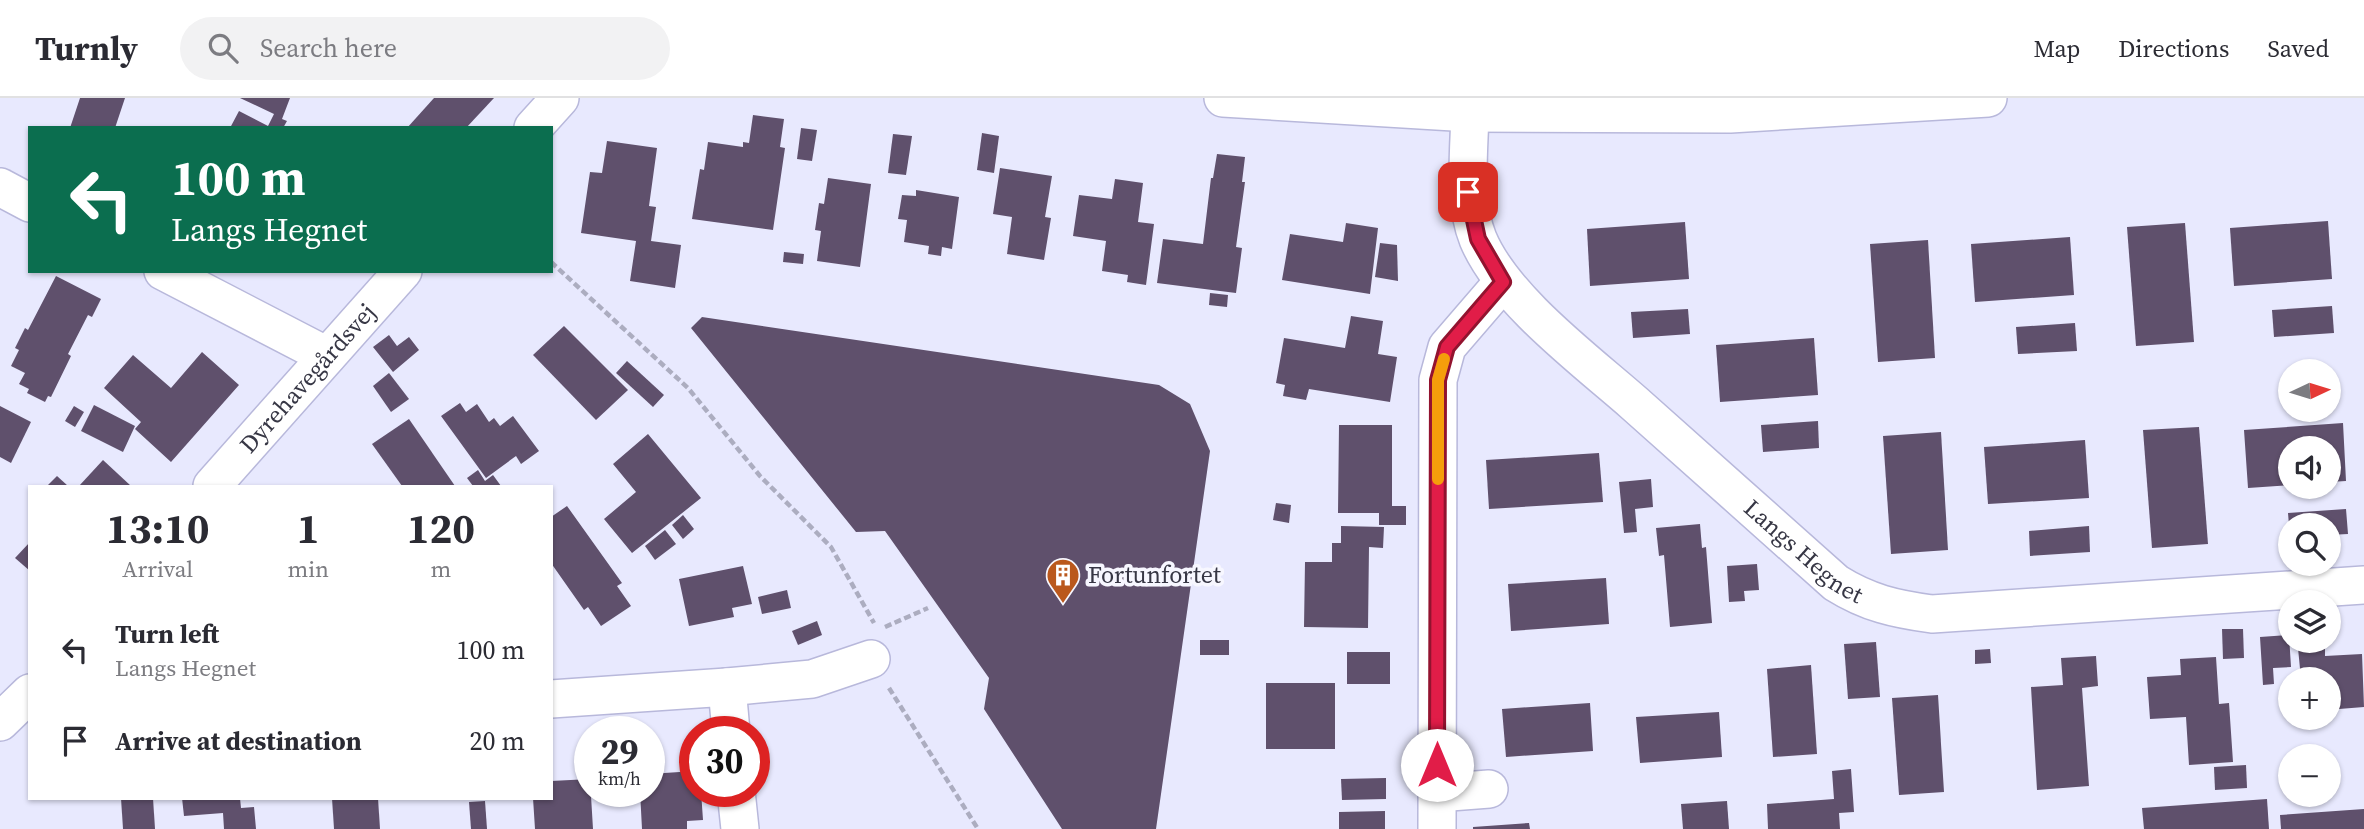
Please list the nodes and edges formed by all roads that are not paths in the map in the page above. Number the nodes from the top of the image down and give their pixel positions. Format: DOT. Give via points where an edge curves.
graph roads {
  1 [pos="560,98"];
  2 [pos="1223,98"];
  3 [pos="1988,98"];
  4 [pos="1470,113"];
  5 [pos="535,126"];
  6 [pos="0,187"];
  7 [pos="28,202"];
  8 [pos="167,273"];
  9 [pos="401,273"];
  10 [pos="1503,282"];
  11 [pos="327,356"];
  12 [pos="213,485"];
  13 [pos="2364,585"];
  14 [pos="874,645"];
  15 [pos="727,687"];
  16 [pos="553,699"];
  17 [pos="730,716"];
  18 [pos="1489,789"];
  19 [pos="1437,793"];
  20 [pos="738,807"];
  21 [pos="740,829"];
  22 [pos="1437,829"];
  1 -- 5 [label="street"];
  2 -- 4 [label="street"];
  3 -- 4 [label="street" via="1730,114"];
  4 -- 10 [label="street, Langs Hegnet" via="1468,192 1478,239"];
  6 -- 7 [label="street"];
  8 -- 11 [label="street"];
  9 -- 11 [label="street, Dyrehavegårdsvej"];
  10 -- 13 [label="street, Langs Hegnet" via="1836,583 1894,609 1932,614"];
  10 -- 19 [label="street" via="1447,347 1438,380"];
  11 -- 12 [label="street, Dyrehavegårdsvej"];
  14 -- 15 [label="street" via="812,679"];
  15 -- 16 [label="street"];
  15 -- 17 [label="street"];
  18 -- 19 [label="street"];
  19 -- 22 [label="street"];
  20 -- 21 [label="street"];
}
